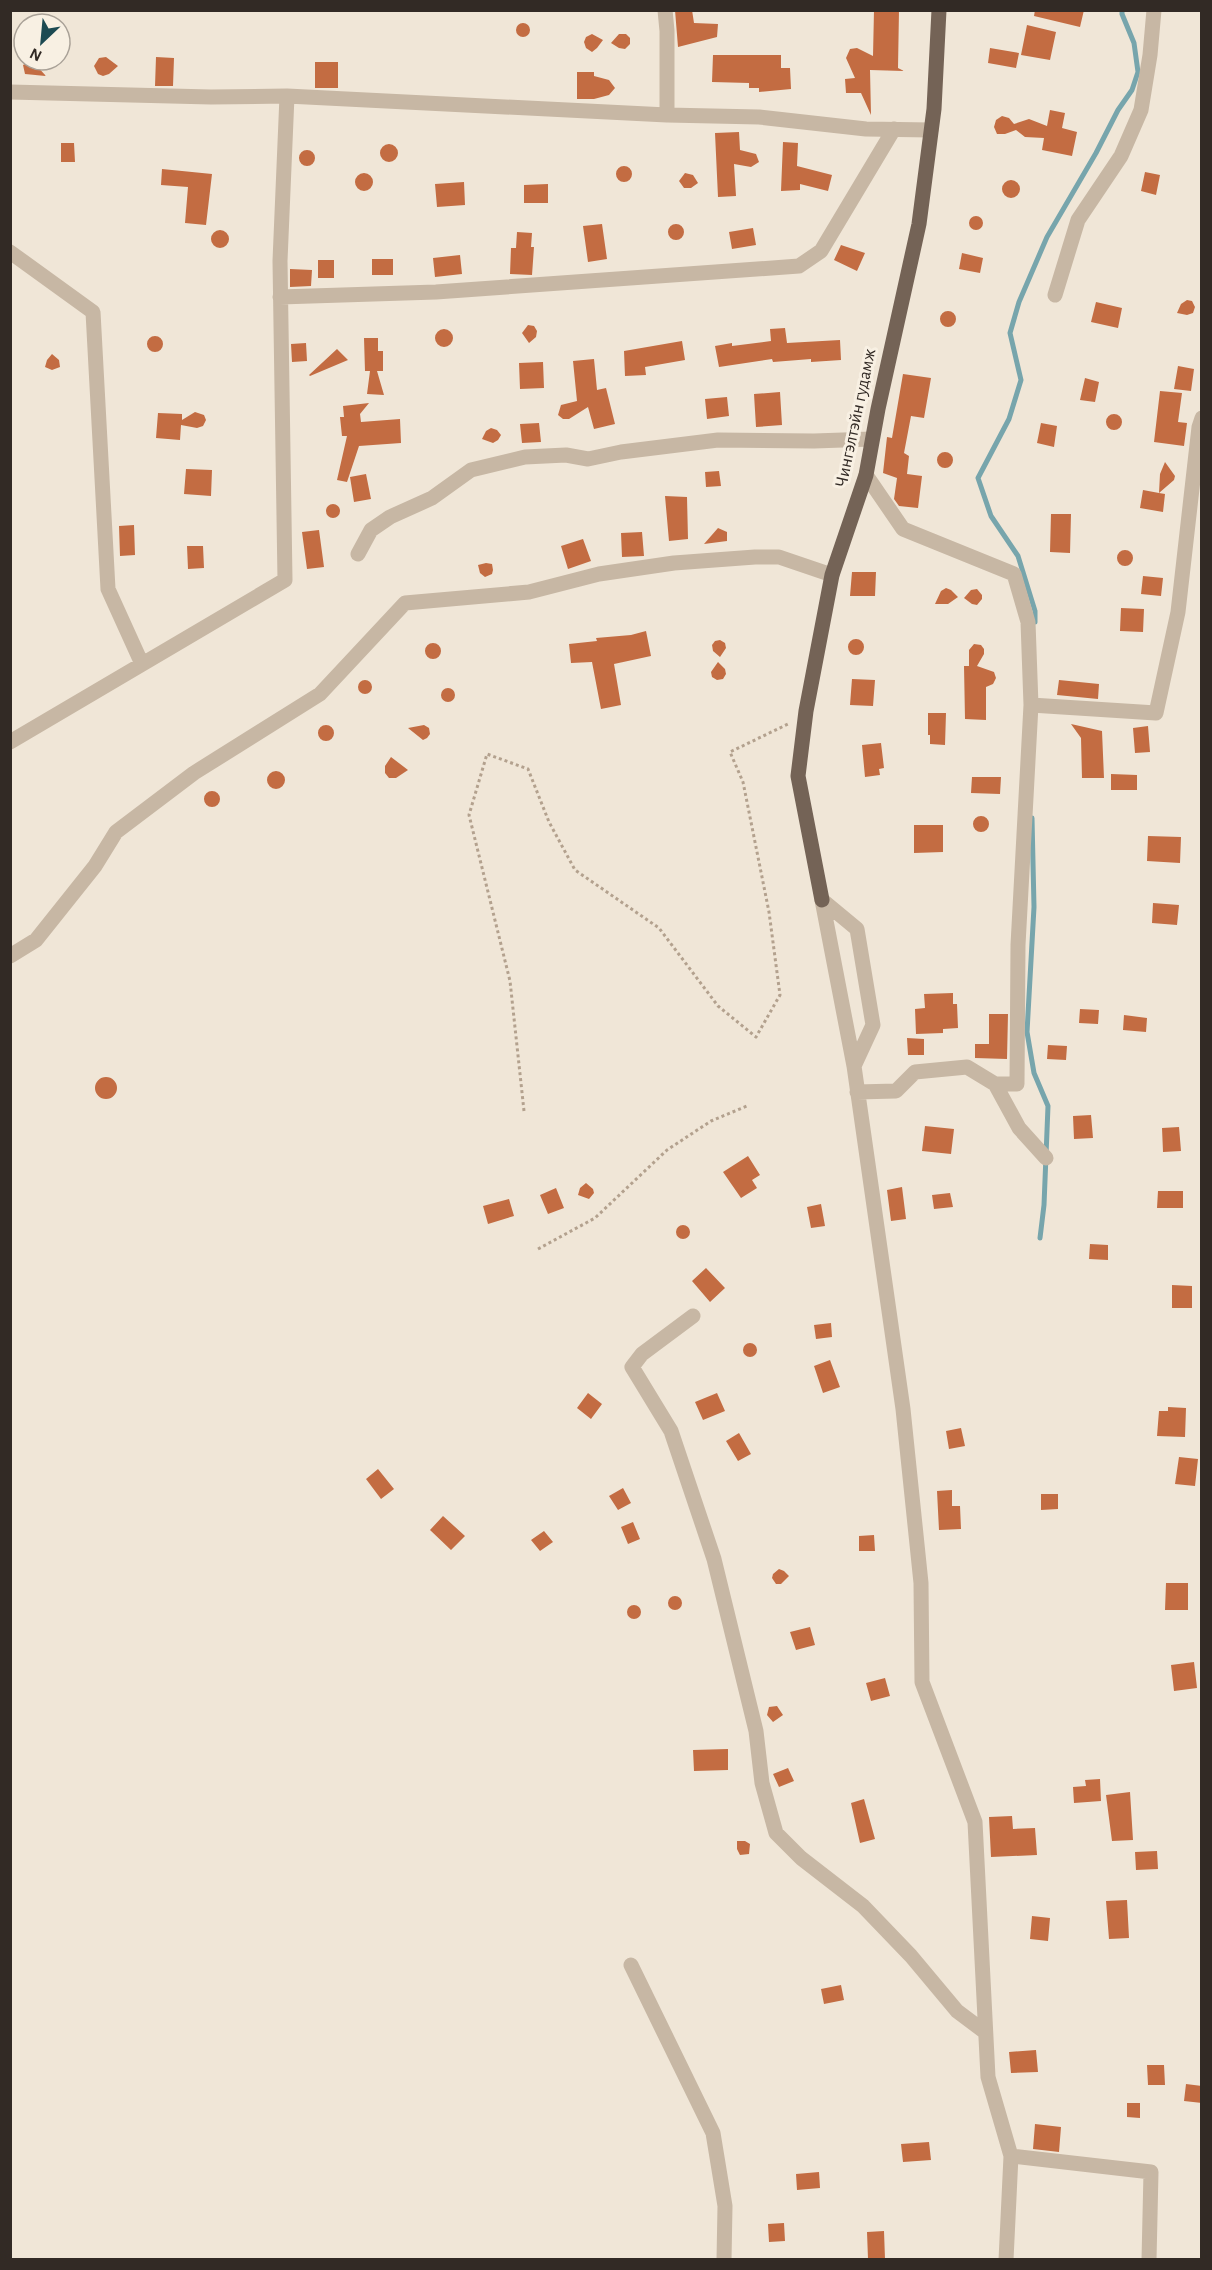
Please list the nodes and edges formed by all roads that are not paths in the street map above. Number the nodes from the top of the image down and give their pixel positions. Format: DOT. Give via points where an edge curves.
graph roads {
  1 [pos="665,10"];
  2 [pos="939,10"];
  3 [pos="1154,10"];
  4 [pos="10,92"];
  5 [pos="287,96"];
  6 [pos="668,115"];
  7 [pos="894,129"];
  8 [pos="931,130"];
  9 [pos="10,252"];
  10 [pos="1055,295"];
  11 [pos="280,297"];
  12 [pos="1202,418"];
  13 [pos="872,439"];
  14 [pos="866,475"];
  15 [pos="358,554"];
  16 [pos="832,575"];
  17 [pos="142,664"];
  18 [pos="1031,705"];
  19 [pos="10,742"];
  20 [pos="822,900"];
  21 [pos="10,956"];
  22 [pos="854,1066"];
  23 [pos="995,1084"];
  24 [pos="857,1092"];
  25 [pos="1046,1158"];
  26 [pos="693,1316"];
  27 [pos="631,1965"];
  28 [pos="986,2032"];
  29 [pos="1011,2156"];
  30 [pos="724,2259"];
  31 [pos="1006,2259"];
  32 [pos="1149,2259"];
  1 -- 6 [label="street"];
  2 -- 8 [label="main road, Чингэлтэйн гудамж"];
  3 -- 10 [label="street" via="1141,110 1121,156 1078,220"];
  4 -- 5 [label="street"];
  5 -- 6 [label="street"];
  5 -- 11 [label="street"];
  6 -- 7 [label="street" via="759,117"];
  7 -- 8 [label="street"];
  7 -- 11 [label="street" via="821,251 799,266 436,292"];
  8 -- 13 [label="main road, Чингэлтэйн гудамж" via="919,224"];
  9 -- 17 [label="street" via="93,312 108,589"];
  11 -- 17 [label="street" via="285,580"];
  12 -- 18 [label="street" via="1178,612 1156,713"];
  13 -- 14 [label="main road, Чингэлтэйн гудамж"];
  13 -- 15 [label="street" via="718,440 588,459 567,455 525,457 471,470 432,498 390,517 371,530"];
  14 -- 16 [label="main road, Чингэлтэйн гудамж"];
  14 -- 18 [label="street" via="903,529 1014,574 1028,622"];
  16 -- 20 [label="main road, Чингэлтэйн гудамж" via="798,776"];
  16 -- 21 [label="street" via="779,557 755,557 598,574 529,592 405,603 320,694 194,774 116,832 95,866 36,940"];
  17 -- 19 [label="street"];
  18 -- 23 [label="street" via="1018,945 1017,1084"];
  20 -- 22 [label="street"];
  20 -- 22 [label="street" via="857,929 873,1025"];
  22 -- 24 [label="street"];
  23 -- 24 [label="street" via="967,1067 915,1072 896,1091"];
  23 -- 25 [label="street" via="1019,1128"];
  24 -- 28 [label="street" via="904,1421 921,1582 922,1682 975,1822"];
  26 -- 28 [label="street" via="632,1366 671,1431 714,1559 756,1731 762,1783 776,1833 801,1858 863,1906 957,2011"];
  27 -- 30 [label="street" via="713,2133 725,2206"];
  28 -- 29 [label="street" via="988,2077"];
  29 -- 31 [label="street"];
  29 -- 32 [label="street" via="1151,2172"];
}
